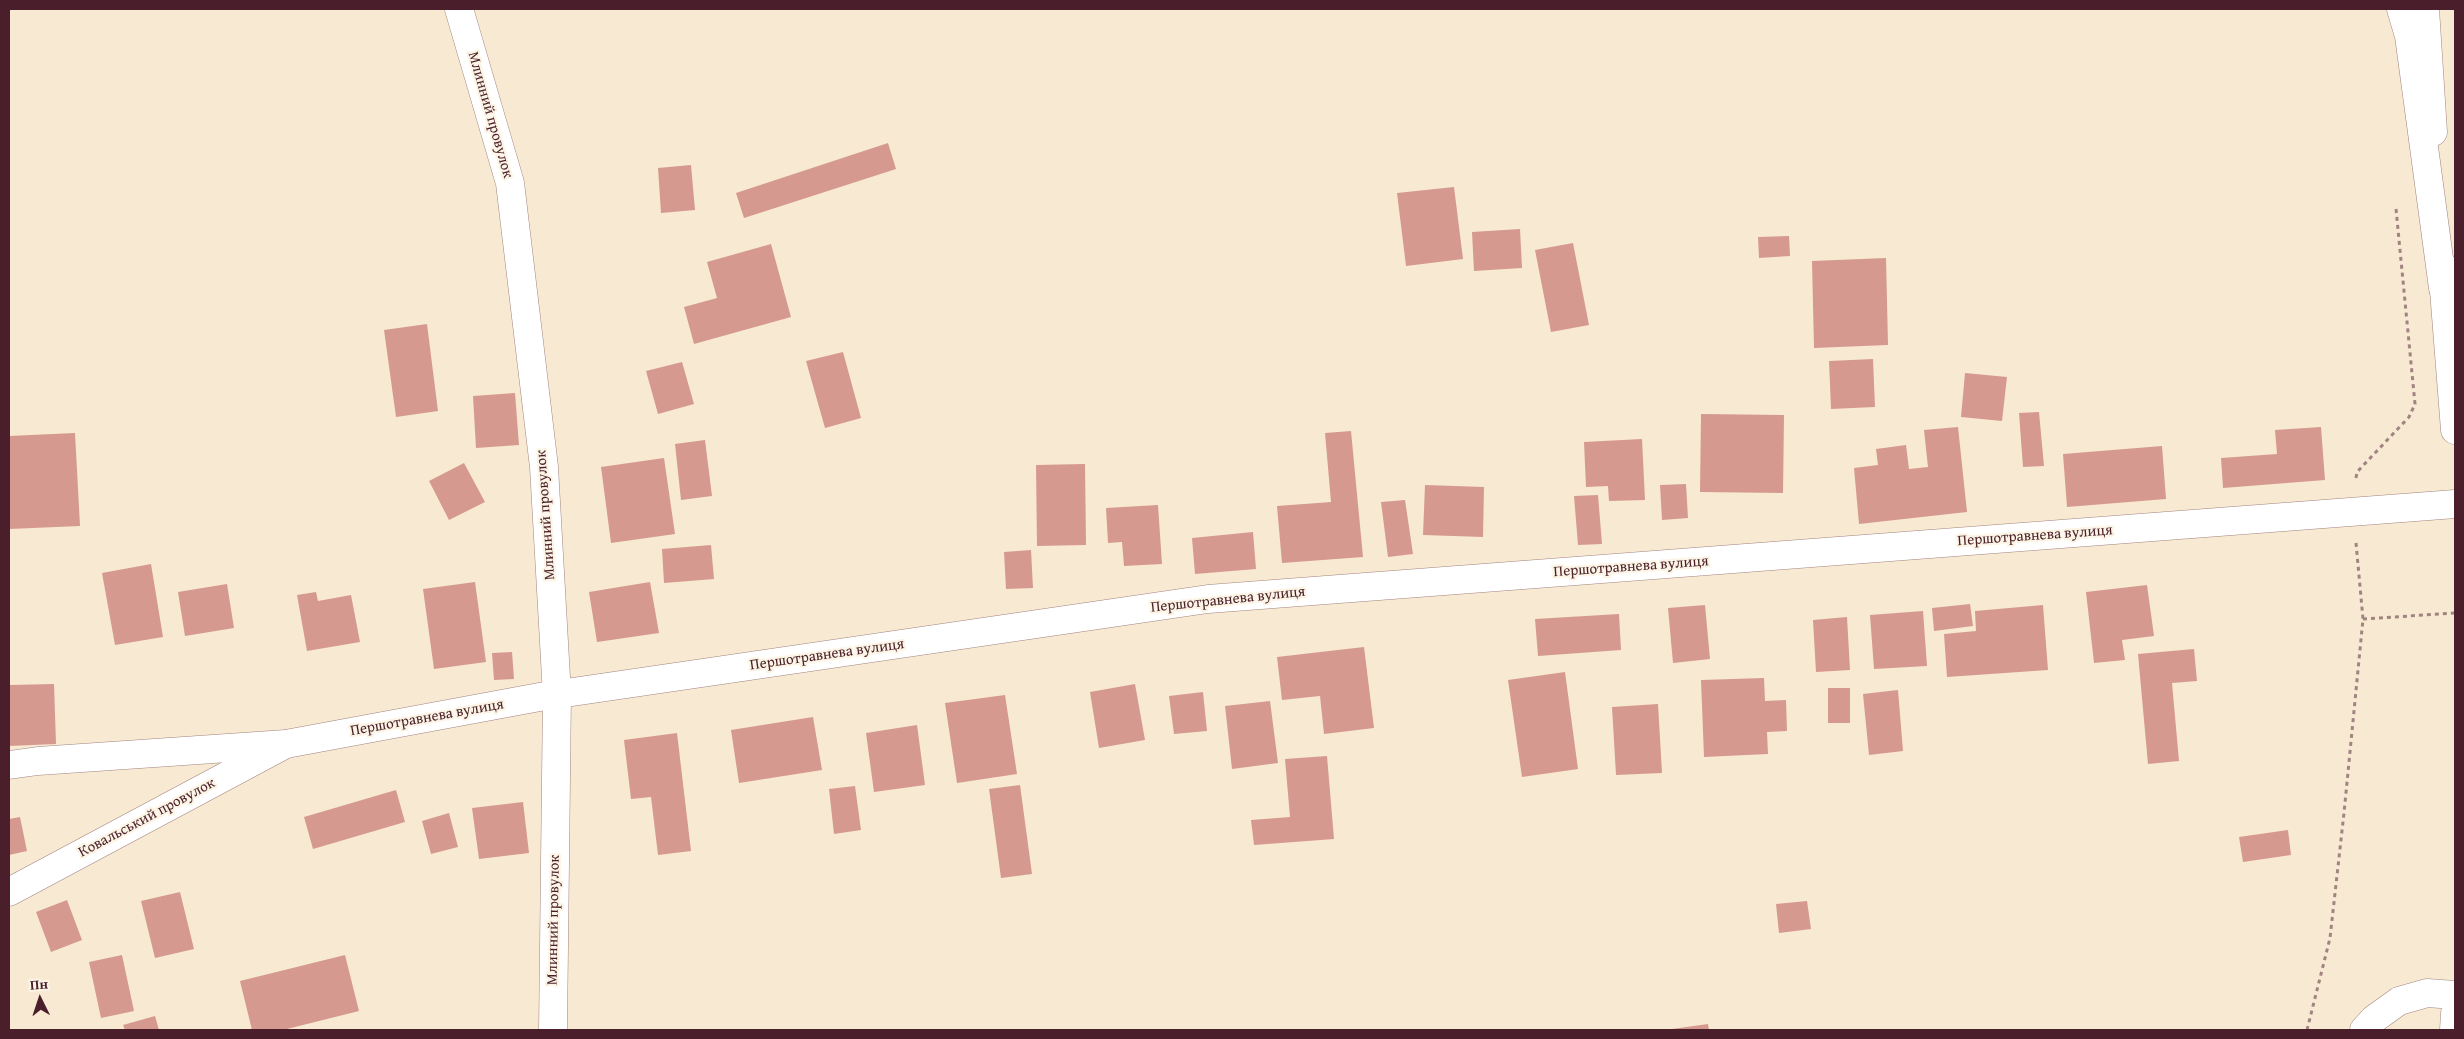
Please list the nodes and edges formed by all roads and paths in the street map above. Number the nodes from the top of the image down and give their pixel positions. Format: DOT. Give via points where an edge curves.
graph roads {
  1 [pos="459,9"];
  2 [pos="2400,9"];
  3 [pos="2425,9"];
  4 [pos="2443,288"];
  5 [pos="2455,430"];
  6 [pos="2455,504"];
  7 [pos="2455,613"];
  8 [pos="2363,619"];
  9 [pos="557,695"];
  10 [pos="286,744"];
  11 [pos="9,765"];
  12 [pos="9,892"];
  13 [pos="2455,995"];
  14 [pos="2455,1013"];
  15 [pos="553,1030"];
  16 [pos="2364,1030"];
  17 [pos="2454,1030"];
  1 -- 9 [label="main road, Млинний провулок" via="510,183 544,467"];
  2 -- 4 [label="main road" via="2409,36"];
  3 -- 4 [label="main road"];
  4 -- 5 [label="main road"];
  6 -- 9 [label="main road, Першотравнева вулиця" via="1208,599"];
  7 -- 8 [label="path"];
  9 -- 10 [label="main road, Першотравнева вулиця"];
  9 -- 15 [label="main road, Млинний провулок"];
  10 -- 11 [label="main road, Першотравнева вулиця"];
  10 -- 12 [label="main road, Ковальський провулок"];
  13 -- 16 [label="main road" via="2427,993 2399,1001"];
  14 -- 17 [label="main road"];
}
